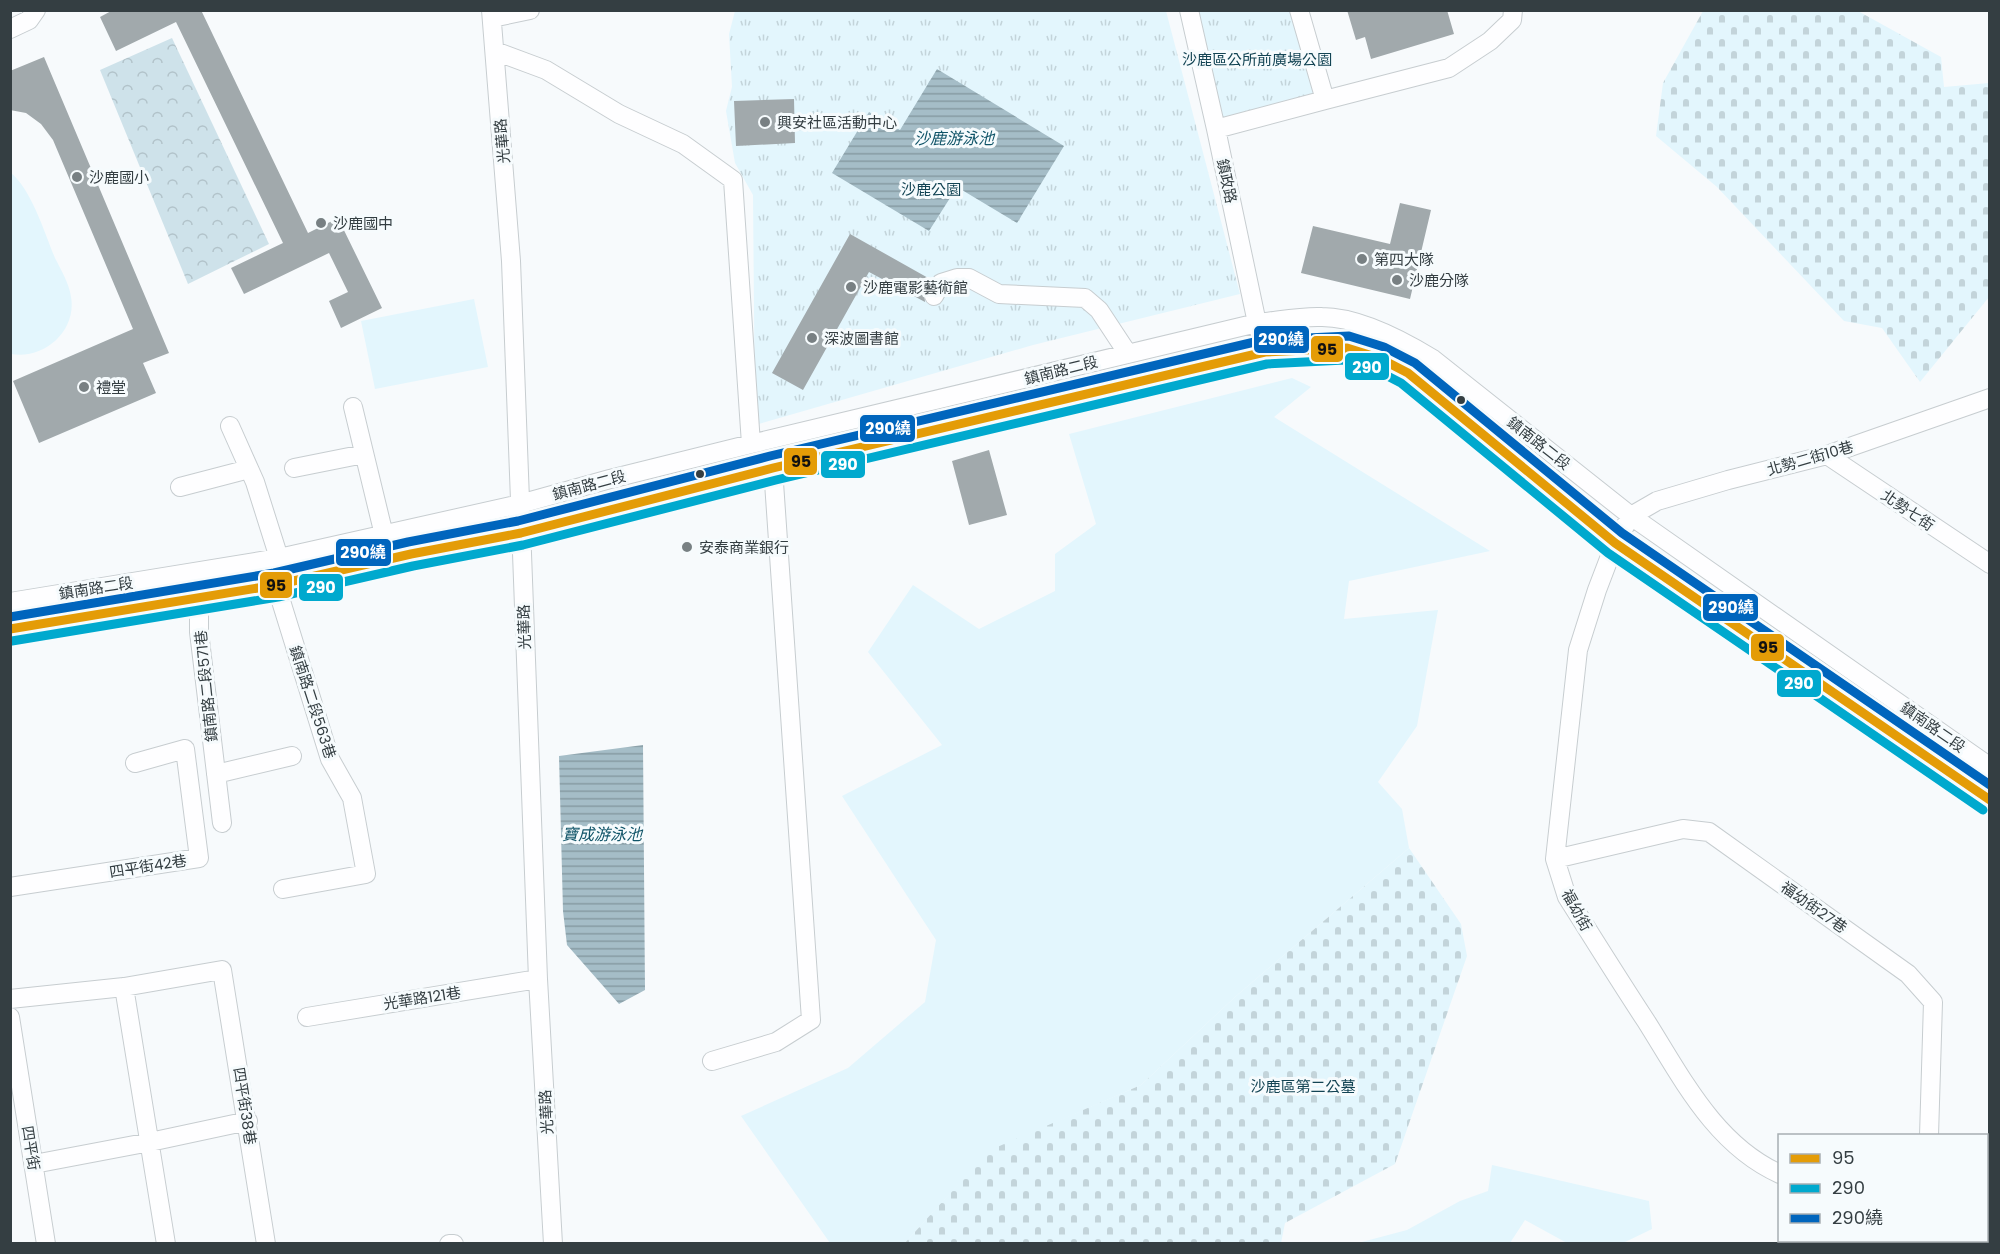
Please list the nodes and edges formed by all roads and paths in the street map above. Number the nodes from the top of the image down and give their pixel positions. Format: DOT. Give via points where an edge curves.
graph roads {
  1 [pos="530,10"];
  2 [pos="1189,10"];
  3 [pos="1299,10"];
  4 [pos="1514,10"];
  5 [pos="28,14"];
  6 [pos="492,14"];
  7 [pos="10,30"];
  8 [pos="495,51"];
  9 [pos="1325,100"];
  10 [pos="1216,129"];
  11 [pos="934,296"];
  12 [pos="1257,323"];
  13 [pos="1265,352"];
  14 [pos="1128,354"];
  15 [pos="1989,398"];
  16 [pos="353,407"];
  17 [pos="230,426"];
  18 [pos="751,444"];
  19 [pos="364,454"];
  20 [pos="1827,455"];
  21 [pos="294,468"];
  22 [pos="772,468"];
  23 [pos="249,469"];
  24 [pos="180,487"];
  25 [pos="520,504"];
  26 [pos="1631,516"];
  27 [pos="521,533"];
  28 [pos="384,535"];
  29 [pos="1615,543"];
  30 [pos="279,558"];
  31 [pos="1989,564"];
  32 [pos="276,585"];
  33 [pos="199,598"];
  34 [pos="10,602"];
  35 [pos="10,629"];
  36 [pos="292,756"];
  37 [pos="135,762"];
  38 [pos="1989,767"];
  39 [pos="216,774"];
  40 [pos="1989,800"];
  41 [pos="222,823"];
  42 [pos="1555,858"];
  43 [pos="10,887"];
  44 [pos="283,889"];
  45 [pos="538,979"];
  46 [pos="124,987"];
  47 [pos="10,999"];
  48 [pos="10,1017"];
  49 [pos="307,1017"];
  50 [pos="712,1061"];
  51 [pos="248,1120"];
  52 [pos="1929,1134"];
  53 [pos="150,1142"];
  54 [pos="33,1164"];
  55 [pos="1778,1174"];
  56 [pos="46,1244"];
  57 [pos="165,1244"];
  58 [pos="266,1244"];
  59 [pos="449,1244"];
  60 [pos="454,1244"];
  61 [pos="553,1244"];
  1 -- 6 [label="street"];
  2 -- 10 [label="street, 鎮政路"];
  3 -- 9 [label="street"];
  4 -- 9 [label="street" via="1512,20 1490,41 1449,68"];
  5 -- 7 [label="street"];
  6 -- 8 [label="street, 光華路"];
  8 -- 18 [label="street" via="546,70 619,114 683,144 733,180"];
  8 -- 25 [label="street, 光華路" via="511,261"];
  9 -- 10 [label="street"];
  10 -- 12 [label="street, 鎮政路"];
  11 -- 14 [label="street" via="941,283 969,278 999,294 1085,298 1099,310"];
  12 -- 13 [label="street, 鎮政路"];
  12 -- 14 [label="street, 鎮南路二段"];
  12 -- 26 [label="street, 鎮南路二段" via="1323,316 1398,338 1433,359"];
  13 -- 22 [label="street, 鎮南路二段"];
  13 -- 29 [label="street, 鎮南路二段" via="1347,348 1408,373"];
  14 -- 18 [label="street, 鎮南路二段"];
  15 -- 20 [label="street, 北勢二街10巷"];
  16 -- 19 [label="street"];
  17 -- 23 [label="street"];
  18 -- 25 [label="street, 鎮南路二段"];
  19 -- 21 [label="street"];
  19 -- 28 [label="street"];
  20 -- 26 [label="street, 北勢二街10巷" via="1657,501"];
  20 -- 31 [label="street, 北勢七街"];
  22 -- 27 [label="street, 鎮南路二段"];
  22 -- 50 [label="street" via="812,1020 776,1042"];
  23 -- 24 [label="street"];
  23 -- 30 [label="street"];
  25 -- 27 [label="street, 光華路"];
  25 -- 28 [label="street, 鎮南路二段"];
  26 -- 29 [label="street, 福幼街"];
  26 -- 38 [label="street, 鎮南路二段"];
  27 -- 32 [label="street, 鎮南路二段"];
  27 -- 45 [label="street, 光華路"];
  28 -- 30 [label="street, 鎮南路二段"];
  29 -- 40 [label="street, 鎮南路二段"];
  29 -- 42 [label="street, 福幼街" via="1578,650"];
  30 -- 34 [label="street, 鎮南路二段"];
  32 -- 33 [label="street, 鎮南路二段"];
  32 -- 44 [label="street, 鎮南路二段563巷" via="330,759 352,798 366,874"];
  33 -- 35 [label="street, 鎮南路二段"];
  33 -- 39 [label="street, 鎮南路二段571巷" via="199,632"];
  36 -- 39 [label="street"];
  37 -- 43 [label="street, 四平街42巷" via="185,749 199,858"];
  39 -- 41 [label="street, 鎮南路二段571巷"];
  42 -- 52 [label="street, 福幼街27巷" via="1683,829 1709,832 1908,974 1932,1002"];
  42 -- 55 [label="street, 福幼街" via="1567,897 1699,1106 1731,1143"];
  45 -- 49 [label="street, 光華路121巷"];
  45 -- 61 [label="street, 光華路"];
  46 -- 47 [label="street"];
  46 -- 51 [label="street, 四平街38巷" via="222,970"];
  46 -- 53 [label="street"];
  48 -- 54 [label="street, 四平街"];
  51 -- 53 [label="street"];
  51 -- 58 [label="street, 四平街38巷"];
  53 -- 54 [label="street"];
  53 -- 57 [label="street"];
  54 -- 56 [label="street, 四平街"];
  59 -- 60 [label="street"];
}
